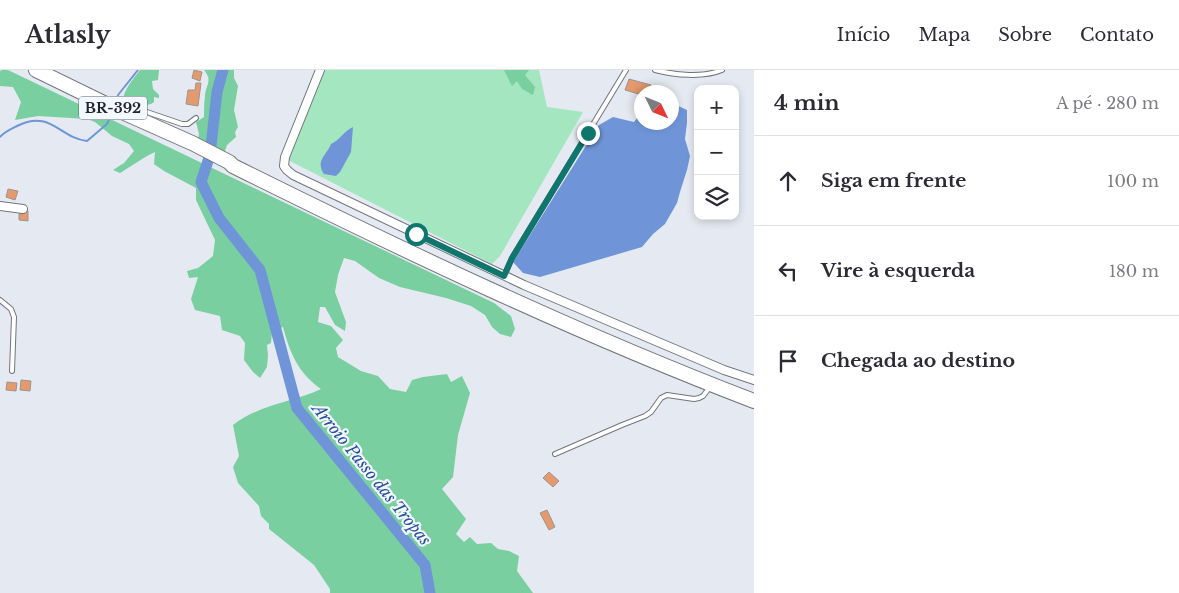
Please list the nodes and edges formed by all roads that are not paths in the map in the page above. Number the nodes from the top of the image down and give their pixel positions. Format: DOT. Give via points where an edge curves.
graph roads {
  1 [pos="36,70"];
  2 [pos="320,70"];
  3 [pos="626,70"];
  4 [pos="655,70"];
  5 [pos="722,70"];
  6 [pos="672,72"];
  7 [pos="120,111"];
  8 [pos="196,118"];
  9 [pos="0,206"];
  10 [pos="23,209"];
  11 [pos="504,276"];
  12 [pos="0,300"];
  13 [pos="12,371"];
  14 [pos="754,380"];
  15 [pos="712,383"];
  16 [pos="754,397"];
  17 [pos="754,401"];
  18 [pos="555,454"];
  1 -- 7 [label="highway, BR-392"];
  2 -- 11 [label="street" via="285,158 287,170"];
  3 -- 11 [label="lane"];
  4 -- 6 [label="lane"];
  5 -- 6 [label="lane" via="687,75"];
  7 -- 8 [label="lane" via="138,109 182,124"];
  7 -- 15 [label="highway, BR-392" via="536,307"];
  9 -- 10 [label="street"];
  11 -- 14 [label="street"];
  12 -- 13 [label="lane" via="11,309 14,317"];
  15 -- 16 [label="highway, BR-392"];
  15 -- 17 [label="highway"];
  15 -- 18 [label="lane" via="699,398 667,395 645,416"];
}
